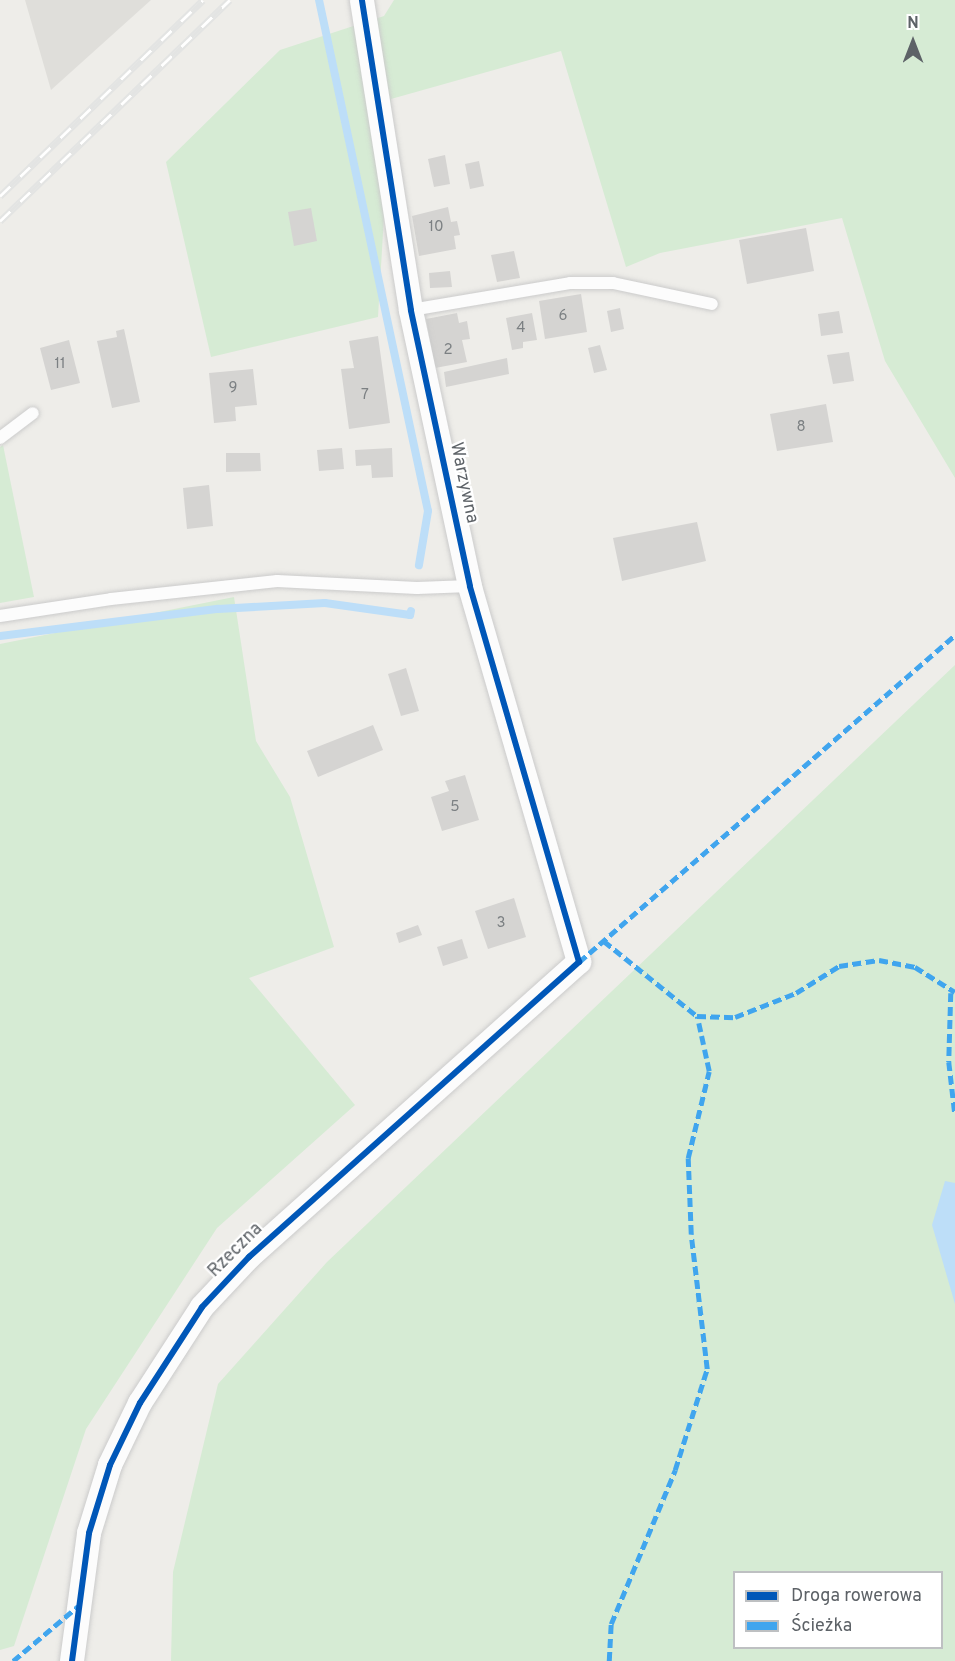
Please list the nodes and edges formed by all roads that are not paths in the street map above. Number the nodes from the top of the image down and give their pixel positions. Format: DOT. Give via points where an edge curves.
graph roads {
  1 [pos="362,0"];
  2 [pos="712,304"];
  3 [pos="411,310"];
  4 [pos="33,413"];
  5 [pos="0,438"];
  6 [pos="470,586"];
  7 [pos="0,616"];
  8 [pos="579,962"];
  9 [pos="72,1661"];
  1 -- 3 [label="street, Warzywna"];
  2 -- 3 [label="lane" via="612,283 570,283"];
  3 -- 6 [label="street, Warzywna"];
  4 -- 5 [label="lane"];
  6 -- 7 [label="lane" via="417,588 277,581"];
  6 -- 8 [label="street, Warzywna"];
  8 -- 9 [label="street, Rzeczna" via="249,1257 195,1317 140,1403 111,1465 87,1542"];
}
